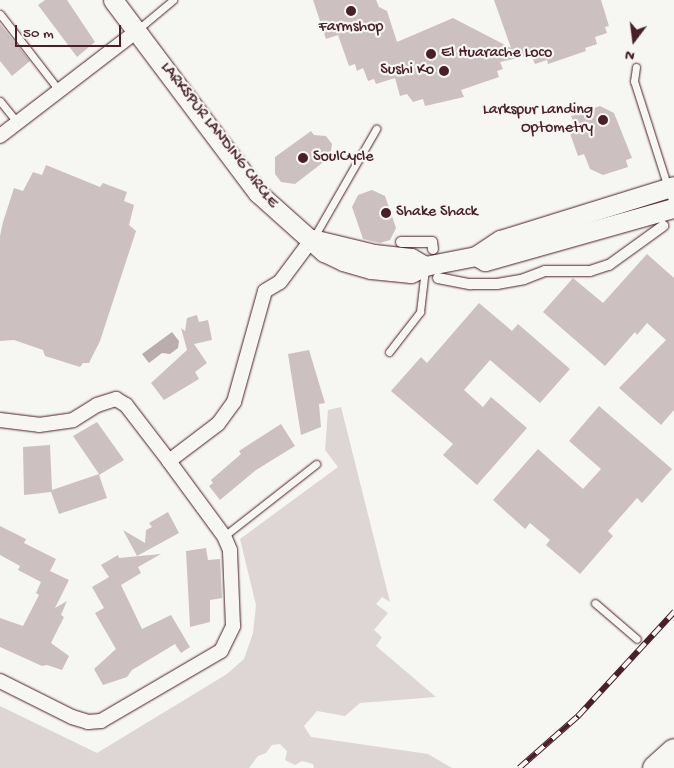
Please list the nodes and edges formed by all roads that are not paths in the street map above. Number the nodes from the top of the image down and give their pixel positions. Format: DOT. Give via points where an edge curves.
graph roads {
  1 [pos="113,0"];
  2 [pos="173,0"];
  3 [pos="0,14"];
  4 [pos="136,31"];
  5 [pos="636,67"];
  6 [pos="58,89"];
  7 [pos="0,101"];
  8 [pos="17,122"];
  9 [pos="376,129"];
  10 [pos="0,136"];
  11 [pos="671,187"];
  12 [pos="674,207"];
  13 [pos="663,226"];
  14 [pos="312,239"];
  15 [pos="401,242"];
  16 [pos="433,249"];
  17 [pos="476,256"];
  18 [pos="432,272"];
  19 [pos="389,352"];
  20 [pos="0,420"];
  21 [pos="169,461"];
  22 [pos="316,464"];
  23 [pos="224,536"];
  24 [pos="595,603"];
  25 [pos="637,639"];
  26 [pos="0,681"];
  27 [pos="674,751"];
  28 [pos="655,768"];
  1 -- 4 [label="main road, LARKSPUR LANDING CIRCLE"];
  2 -- 4 [label="lane"];
  3 -- 6 [label="lane"];
  4 -- 6 [label="street"];
  4 -- 14 [label="main road, LARKSPUR LANDING CIRCLE" via="258,193 284,220"];
  5 -- 11 [label="lane" via="634,81"];
  6 -- 8 [label="street"];
  7 -- 8 [label="lane"];
  8 -- 10 [label="street"];
  9 -- 14 [label="lane"];
  11 -- 12 [label="lane"];
  11 -- 17 [label="main road" via="500,240"];
  12 -- 17 [label="main road" via="485,261"];
  13 -- 18 [label="street" via="609,265 590,271 545,271 497,284 470,284"];
  14 -- 18 [label="main road, LARKSPUR LANDING CIRCLE" via="374,254 411,258"];
  14 -- 21 [label="street" via="280,282 265,291 234,402 218,424"];
  15 -- 16 [label="street" via="432,242"];
  17 -- 18 [label="main road"];
  18 -- 19 [label="lane" via="420,312"];
  20 -- 21 [label="street" via="39,425 72,420 97,405 116,400 126,405"];
  21 -- 23 [label="street"];
  22 -- 23 [label="lane"];
  23 -- 26 [label="street" via="233,564 233,626 221,651 101,721 88,722 72,717"];
  24 -- 25 [label="lane"];
  27 -- 28 [label="highway"];
}
